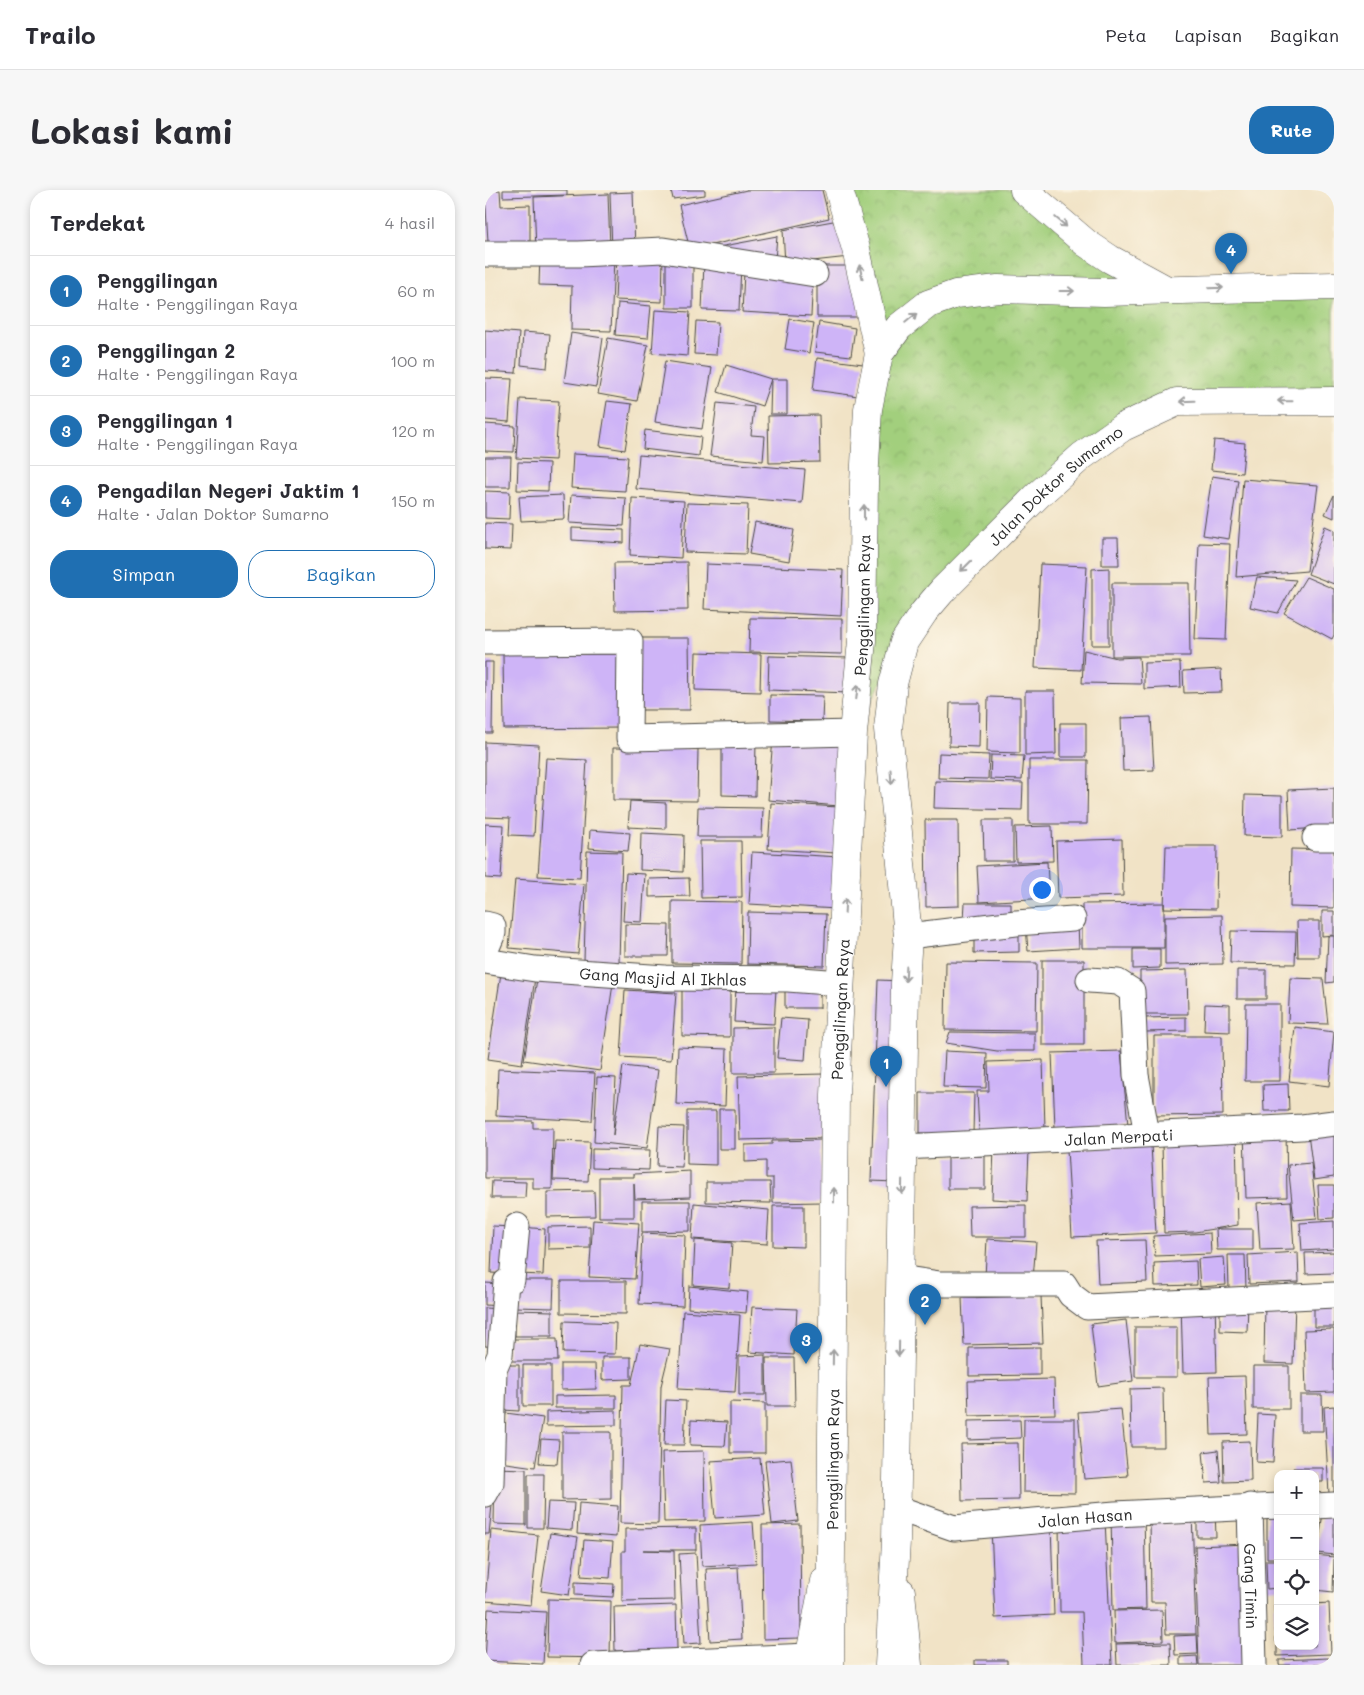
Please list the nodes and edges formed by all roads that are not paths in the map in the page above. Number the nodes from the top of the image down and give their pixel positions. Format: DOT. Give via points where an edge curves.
graph roads {
  1 [pos="839,190"];
  2 [pos="1024,190"];
  3 [pos="485,254"];
  4 [pos="815,274"];
  5 [pos="1334,286"];
  6 [pos="1167,290"];
  7 [pos="879,354"];
  8 [pos="1334,401"];
  9 [pos="485,642"];
  10 [pos="853,733"];
  11 [pos="1073,919"];
  12 [pos="485,924"];
  13 [pos="908,936"];
  14 [pos="485,952"];
  15 [pos="485,961"];
  16 [pos="1089,980"];
  17 [pos="841,984"];
  18 [pos="1334,1123"];
  19 [pos="1147,1134"];
  20 [pos="903,1147"];
  21 [pos="517,1226"];
  22 [pos="900,1278"];
  23 [pos="1334,1295"];
  24 [pos="485,1494"];
  25 [pos="1334,1505"];
  26 [pos="1251,1506"];
  27 [pos="1274,1506"];
  28 [pos="1319,1506"];
  29 [pos="897,1508"];
  30 [pos="896,1541"];
  31 [pos="816,1662"];
  32 [pos="624,1664"];
  33 [pos="593,1665"];
  34 [pos="889,1665"];
  35 [pos="908,1665"];
  36 [pos="1254,1665"];
  7 -- 1 [label="main road, one-way" via="856,249"];
  2 -- 6 [label="main road, one-way" via="1086,242"];
  3 -- 4 [label="street" via="663,250"];
  6 -- 5 [label="main road, one-way"];
  7 -- 6 [label="main road, one-way" via="899,328 928,304 956,294 998,289 1071,292"];
  10 -- 7 [label="main road, Penggilingan Raya, one-way" via="862,641 868,409"];
  8 -- 13 [label="main road, Jalan Doktor Sumarno, one-way" via="1177,402 1123,427 1082,456 1038,495 924,612 904,642 893,684 888,729"];
  9 -- 10 [label="street" via="630,641 629,738"];
  17 -- 10 [label="main road, Penggilingan Raya, one-way"];
  11 -- 13 [label="street"];
  12 -- 14 [label="street" via="493,926 493,933"];
  13 -- 20 [label="main road, one-way"];
  15 -- 17 [label="street, Gang Masjid Al Ikhlas" via="535,969 665,978 788,979"];
  16 -- 19 [label="street" via="1118,982 1132,991 1136,1075"];
  31 -- 17 [label="main road, Penggilingan Raya, one-way" via="831,1546 835,1095"];
  18 -- 19 [label="street, Jalan Merpati"];
  19 -- 20 [label="street, Jalan Merpati"];
  20 -- 22 [label="main road, one-way"];
  21 -- 24 [label="street" via="512,1280 506,1282 500,1355 494,1369 491,1483"];
  22 -- 23 [label="street" via="940,1284 1064,1284 1071,1295 1087,1307"];
  22 -- 29 [label="main road, one-way"];
  25 -- 28 [label="street"];
  26 -- 27 [label="street, Jalan Hasan"];
  26 -- 29 [label="street, Jalan Hasan" via="955,1528"];
  26 -- 36 [label="street, Gang Timin"];
  29 -- 30 [label="main road"];
  30 -- 34 [label="main road"];
  30 -- 35 [label="main road"];
  31 -- 32 [label="street"];
  32 -- 33 [label="street"];
}
